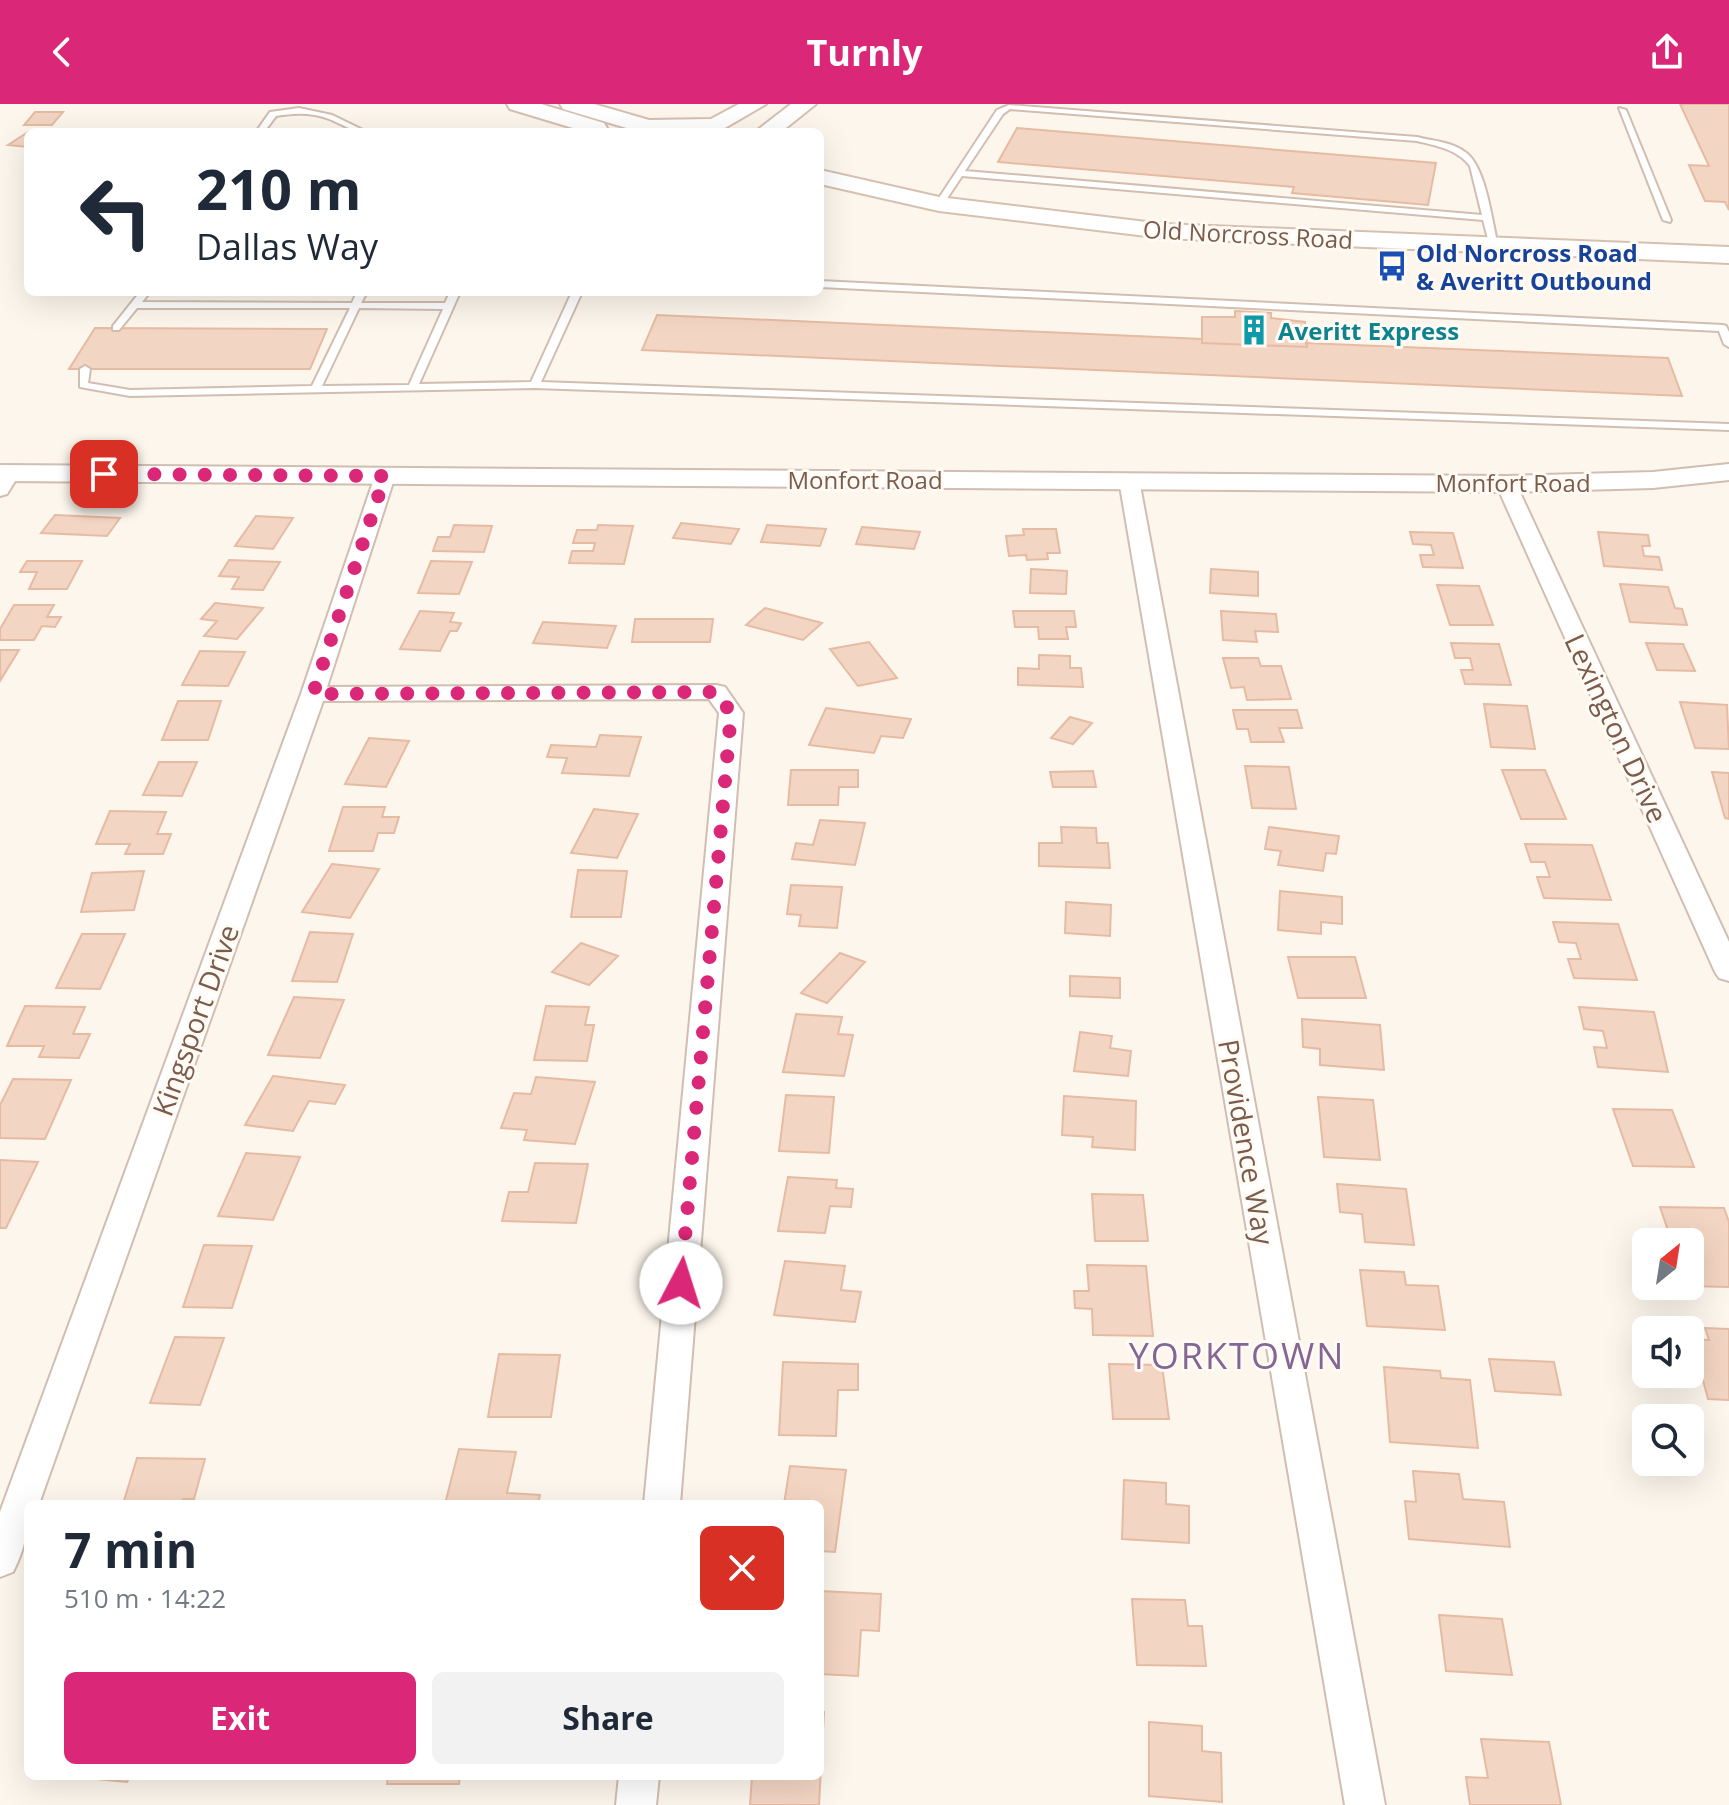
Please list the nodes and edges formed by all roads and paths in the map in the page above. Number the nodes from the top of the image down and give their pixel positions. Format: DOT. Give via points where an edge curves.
graph roads {
  1 [pos="518,104"];
  2 [pos="571,104"];
  3 [pos="755,104"];
  4 [pos="773,104"];
  5 [pos="805,104"];
  6 [pos="1622,110"];
  7 [pos="263,128"];
  8 [pos="355,128"];
  9 [pos="594,128"];
  10 [pos="649,128"];
  11 [pos="685,128"];
  12 [pos="736,128"];
  13 [pos="772,128"];
  14 [pos="959,173"];
  15 [pos="824,178"];
  16 [pos="824,195"];
  17 [pos="939,204"];
  18 [pos="1487,218"];
  19 [pos="1667,220"];
  20 [pos="1494,246"];
  21 [pos="1729,255"];
  22 [pos="1729,269"];
  23 [pos="824,284"];
  24 [pos="142,296"];
  25 [pos="361,296"];
  26 [pos="453,296"];
  27 [pos="575,296"];
  28 [pos="136,305"];
  29 [pos="357,306"];
  30 [pos="448,306"];
  31 [pos="116,328"];
  32 [pos="1729,344"];
  33 [pos="85,369"];
  34 [pos="535,385"];
  35 [pos="413,387"];
  36 [pos="315,391"];
  37 [pos="1729,427"];
  38 [pos="1729,472"];
  39 [pos="385,476"];
  40 [pos="3,479"];
  41 [pos="1129,480"];
  42 [pos="1506,484"];
  43 [pos="313,694"];
  44 [pos="1729,972"];
  45 [pos="662,1500"];
  46 [pos="0,1562"];
  47 [pos="639,1780"];
  48 [pos="636,1805"];
  49 [pos="1365,1805"];
  1 -- 9 [label="main road"];
  2 -- 10 [label="main road"];
  3 -- 11 [label="main road" via="715,126"];
  4 -- 12 [label="main road"];
  5 -- 13 [label="main road"];
  6 -- 19 [label="lane"];
  7 -- 8 [label="lane" via="273,114 300,108 318,110"];
  14 -- 17 [label="lane"];
  14 -- 18 [label="lane"];
  14 -- 18 [label="lane" via="1000,112 1009,107 1417,139 1469,156"];
  15 -- 17 [label="main road, Old Norcross Road"];
  16 -- 22 [label="main road, Old Norcross Road" via="932,217 1174,246"];
  17 -- 20 [label="main road, Old Norcross Road" via="1163,231"];
  18 -- 20 [label="lane"];
  20 -- 21 [label="main road, Old Norcross Road"];
  23 -- 32 [label="lane" via="1723,328"];
  24 -- 28 [label="lane"];
  25 -- 29 [label="lane"];
  26 -- 30 [label="lane"];
  27 -- 34 [label="lane"];
  28 -- 29 [label="lane"];
  28 -- 31 [label="lane"];
  29 -- 30 [label="lane"];
  29 -- 36 [label="lane"];
  30 -- 35 [label="lane"];
  33 -- 36 [label="lane" via="83,385 130,393"];
  34 -- 35 [label="lane"];
  34 -- 37 [label="lane"];
  35 -- 36 [label="lane"];
  38 -- 42 [label="street, Monfort Road"];
  39 -- 40 [label="street, Monfort Road"];
  39 -- 41 [label="street, Monfort Road"];
  39 -- 43 [label="street, Kingsport Drive"];
  41 -- 42 [label="street, Monfort Road"];
  41 -- 49 [label="street, Providence Way"];
  42 -- 44 [label="street, Lexington Drive"];
  43 -- 45 [label="street" via="716,692 731,713"];
  43 -- 46 [label="street, Kingsport Drive"];
  47 -- 48 [label="street"];
}
